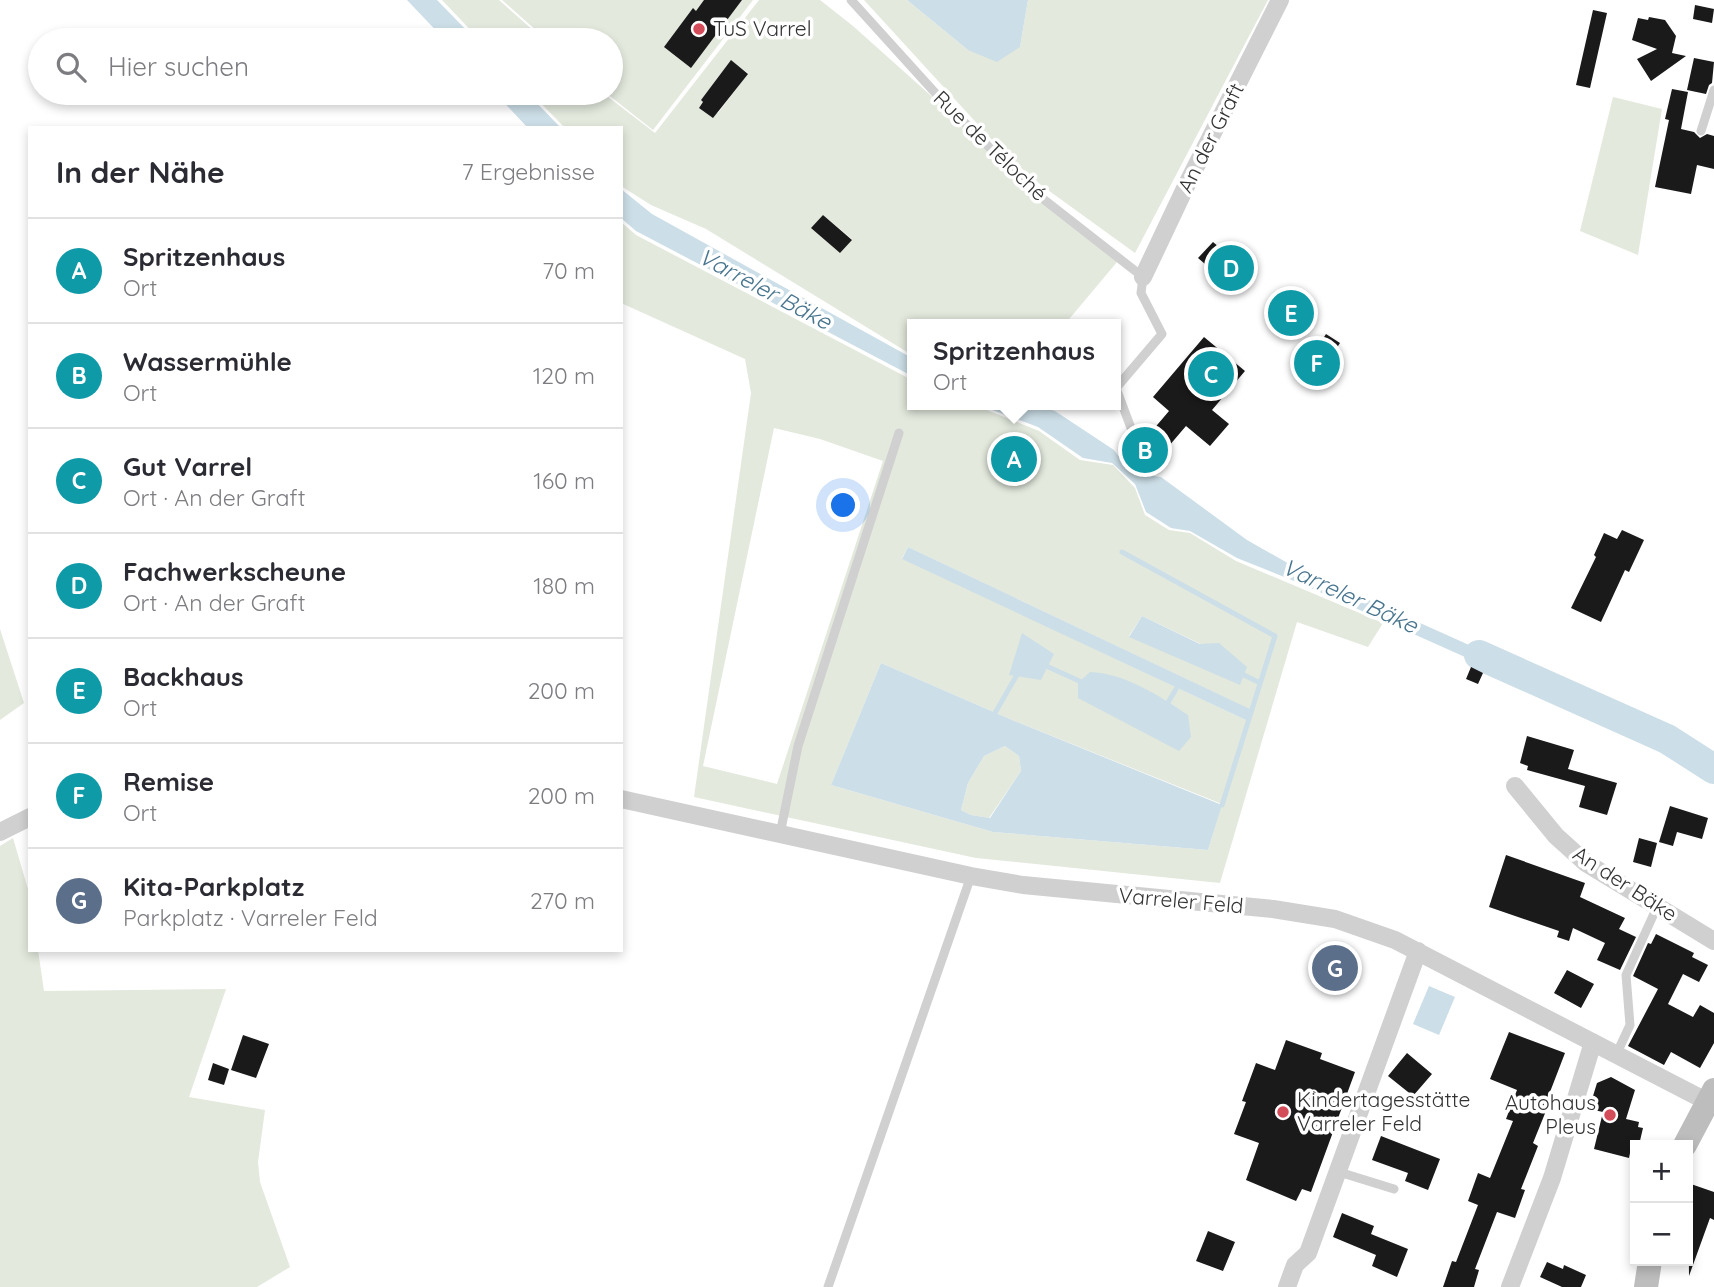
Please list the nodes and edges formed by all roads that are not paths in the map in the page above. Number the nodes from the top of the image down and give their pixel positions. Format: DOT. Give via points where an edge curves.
graph roads {
  1 [pos="851,0"];
  2 [pos="1280,0"];
  3 [pos="1714,90"];
  4 [pos="1701,131"];
  5 [pos="1143,277"];
  6 [pos="1121,381"];
  7 [pos="1121,402"];
  8 [pos="1132,428"];
  9 [pos="899,433"];
  10 [pos="1515,786"];
  11 [pos="623,799"];
  12 [pos="28,818"];
  13 [pos="0,832"];
  14 [pos="780,834"];
  15 [pos="971,876"];
  16 [pos="1657,907"];
  17 [pos="1714,941"];
  18 [pos="1418,951"];
  19 [pos="1593,1042"];
  20 [pos="1616,1055"];
  21 [pos="1710,1096"];
  22 [pos="1688,1140"];
  23 [pos="1339,1172"];
  24 [pos="1394,1189"];
  25 [pos="1649,1266"];
  26 [pos="1283,1284"];
  27 [pos="828,1287"];
  28 [pos="1510,1287"];
  29 [pos="1646,1287"];
  1 -- 5 [label="lane, Rue de Téloché" via="937,96 1032,191"];
  2 -- 5 [label="street, An der Graft"];
  3 -- 4 [label="lane"];
  5 -- 6 [label="lane" via="1141,293 1162,334"];
  7 -- 8 [label="lane"];
  9 -- 14 [label="lane" via="798,746"];
  10 -- 16 [label="street, An der Bäke" via="1556,836 1586,863"];
  11 -- 14 [label="street, Varreler Feld"];
  12 -- 13 [label="street"];
  14 -- 15 [label="street, Varreler Feld"];
  15 -- 18 [label="street, Varreler Feld" via="1023,886 1335,919"];
  15 -- 27 [label="lane"];
  16 -- 17 [label="street, An der Bäke"];
  16 -- 20 [label="lane" via="1626,975 1630,1025"];
  18 -- 19 [label="street, Varreler Feld"];
  18 -- 23 [label="street"];
  19 -- 20 [label="street, Varreler Feld"];
  19 -- 28 [label="street" via="1552,1178"];
  20 -- 21 [label="street, Varreler Feld"];
  21 -- 22 [label="main road"];
  23 -- 24 [label="lane"];
  23 -- 26 [label="street" via="1308,1253"];
  25 -- 29 [label="main road"];
}
